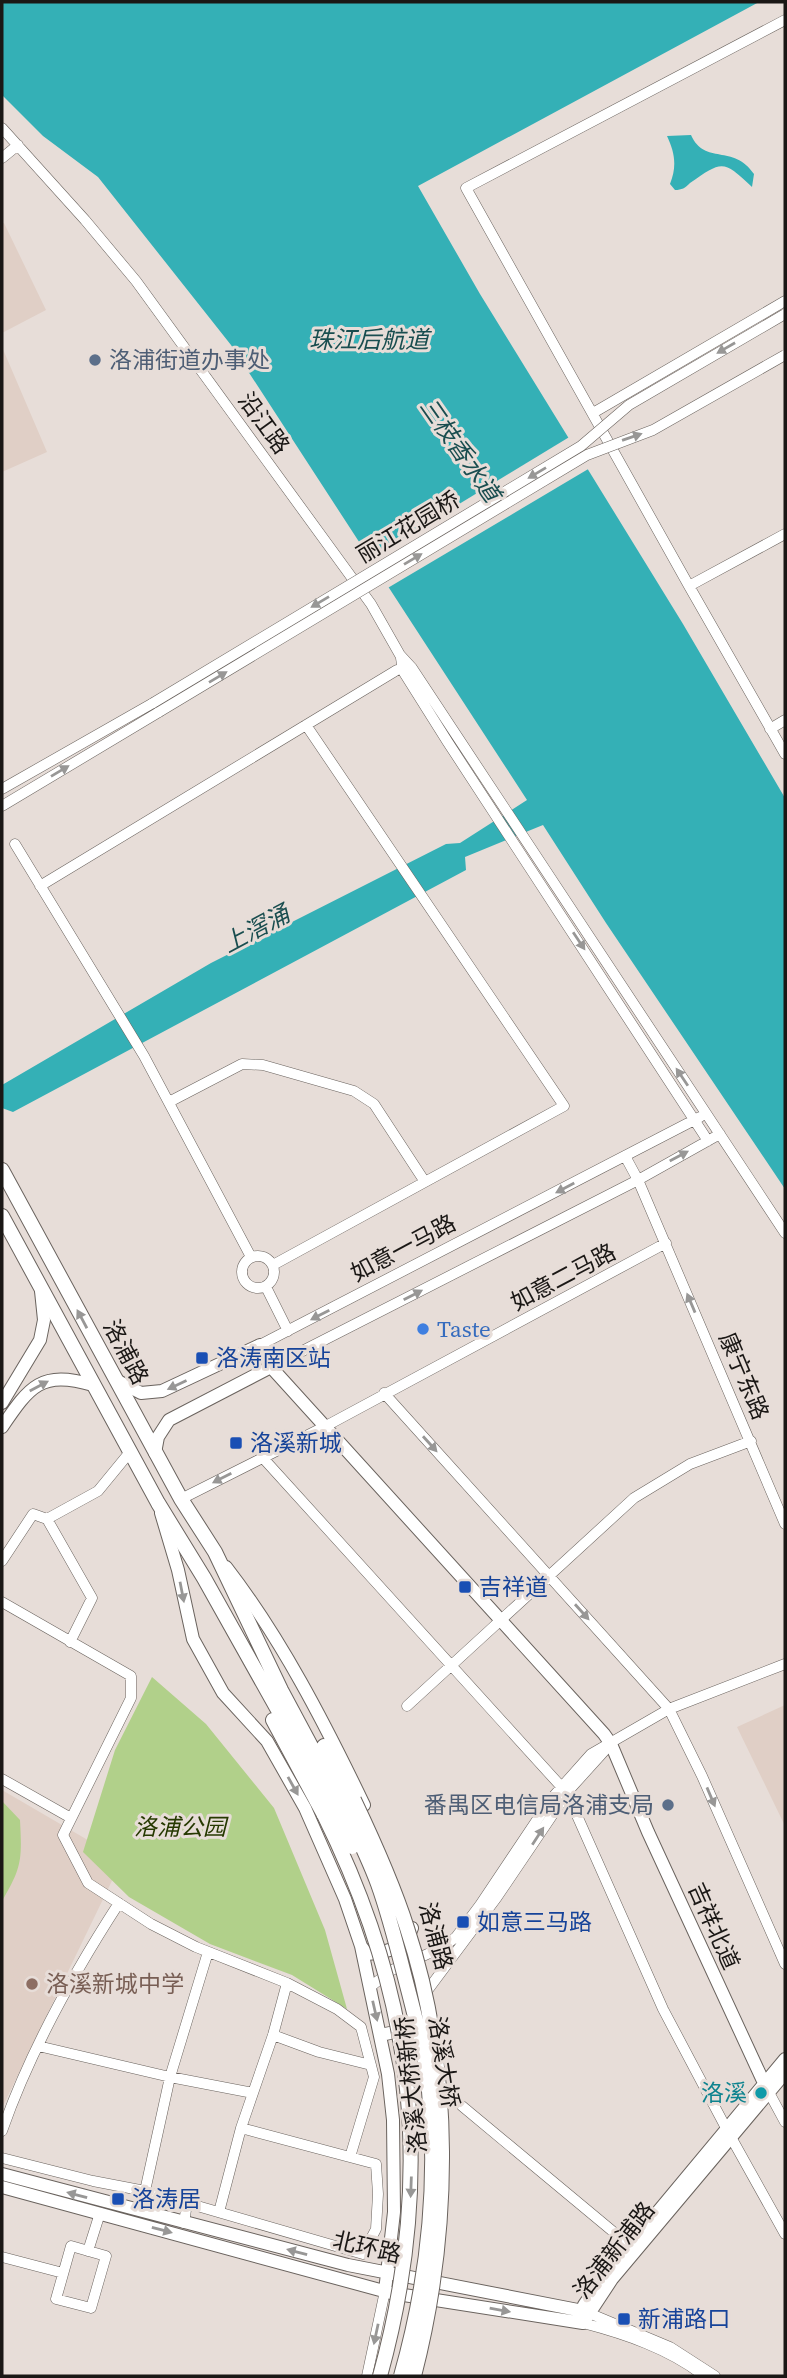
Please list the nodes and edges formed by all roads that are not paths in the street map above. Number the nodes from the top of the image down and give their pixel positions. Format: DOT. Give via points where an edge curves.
graph roads {
  1 [pos="785,20"];
  2 [pos="2,128"];
  3 [pos="18,145"];
  4 [pos="2,159"];
  5 [pos="785,301"];
  6 [pos="785,314"];
  7 [pos="785,355"];
  8 [pos="593,412"];
  9 [pos="785,534"];
  10 [pos="688,586"];
  11 [pos="397,670"];
  12 [pos="156,708"];
  13 [pos="785,720"];
  14 [pos="306,725"];
  15 [pos="770,729"];
  16 [pos="785,754"];
  17 [pos="2,789"];
  18 [pos="2,806"];
  19 [pos="519,841"];
  20 [pos="15,844"];
  21 [pos="40,886"];
  22 [pos="169,1102"];
  23 [pos="706,1113"];
  24 [pos="695,1120"];
  25 [pos="720,1134"];
  26 [pos="708,1141"];
  27 [pos="625,1156"];
  28 [pos="2,1170"];
  29 [pos="638,1180"];
  30 [pos="425,1182"];
  31 [pos="2,1216"];
  32 [pos="785,1233"];
  33 [pos="666,1243"];
  34 [pos="251,1257"];
  35 [pos="273,1265"];
  36 [pos="41,1287"];
  37 [pos="265,1287"];
  38 [pos="288,1331"];
  39 [pos="260,1345"];
  40 [pos="271,1367"];
  41 [pos="114,1379"];
  42 [pos="93,1385"];
  43 [pos="384,1393"];
  44 [pos="2,1403"];
  45 [pos="326,1426"];
  46 [pos="2,1427"];
  47 [pos="751,1441"];
  48 [pos="130,1452"];
  49 [pos="155,1453"];
  50 [pos="263,1458"];
  51 [pos="181,1499"];
  52 [pos="158,1503"];
  53 [pos="47,1520"];
  54 [pos="785,1524"];
  55 [pos="215,1552"];
  56 [pos="2,1561"];
  57 [pos="549,1575"];
  58 [pos="2,1602"];
  59 [pos="501,1618"];
  60 [pos="70,1642"];
  61 [pos="785,1664"];
  62 [pos="452,1665"];
  63 [pos="407,1706"];
  64 [pos="669,1709"];
  65 [pos="611,1744"];
  66 [pos="2,1779"];
  67 [pos="564,1789"];
  68 [pos="339,1808"];
  69 [pos="71,1818"];
  70 [pos="119,1903"];
  71 [pos="413,1927"];
  72 [pos="361,1946"];
  73 [pos="208,1952"];
  74 [pos="421,1956"];
  75 [pos="785,1964"];
  76 [pos="287,1983"];
  77 [pos="370,1987"];
  78 [pos="427,1991"];
  79 [pos="433,2025"];
  80 [pos="273,2035"];
  81 [pos="380,2035"];
  82 [pos="38,2046"];
  83 [pos="785,2059"];
  84 [pos="371,2065"];
  85 [pos="785,2073"];
  86 [pos="170,2077"];
  87 [pos="767,2088"];
  88 [pos="253,2093"];
  89 [pos="463,2106"];
  90 [pos="785,2122"];
  91 [pos="241,2128"];
  92 [pos="2,2131"];
  93 [pos="729,2133"];
  94 [pos="350,2157"];
  95 [pos="2,2158"];
  96 [pos="2,2175"];
  97 [pos="2,2188"];
  98 [pos="145,2191"];
  99 [pos="187,2203"];
  100 [pos="219,2212"];
  101 [pos="100,2213"];
  102 [pos="184,2223"];
  103 [pos="785,2234"];
  104 [pos="633,2248"];
  105 [pos="88,2251"];
  106 [pos="2,2257"];
  107 [pos="63,2273"];
  108 [pos="387,2274"];
  109 [pos="435,2283"];
  110 [pos="385,2291"];
  111 [pos="432,2300"];
  112 [pos="586,2316"];
  113 [pos="367,2376"];
  114 [pos="380,2376"];
  115 [pos="392,2376"];
  116 [pos="401,2376"];
  117 [pos="415,2376"];
  118 [pos="704,2376"];
  119 [pos="715,2376"];
  1 -- 8 [label="street" via="466,188"];
  2 -- 3 [label="street, 沿江路"];
  3 -- 4 [label="street"];
  3 -- 19 [label="street, 沿江路" via="136,281 371,604"];
  5 -- 8 [label="street"];
  6 -- 12 [label="street, 丽江花园桥, one-way, bridge" via="629,405 581,446"];
  12 -- 7 [label="street, 丽江花园桥, one-way, bridge" via="587,455 653,430"];
  8 -- 10 [label="street"];
  9 -- 10 [label="street"];
  10 -- 15 [label="street"];
  11 -- 14 [label="street"];
  12 -- 17 [label="street"];
  18 -- 12 [label="street, one-way"];
  13 -- 15 [label="street"];
  14 -- 21 [label="street"];
  14 -- 30 [label="street" via="564,1106"];
  15 -- 16 [label="street"];
  23 -- 19 [label="street, one-way"];
  19 -- 24 [label="street, one-way"];
  20 -- 21 [label="street"];
  21 -- 22 [label="street"];
  22 -- 30 [label="street" via="242,1064 263,1065 354,1091 373,1104"];
  22 -- 34 [label="street"];
  23 -- 24 [label="street, 如意一马路"];
  23 -- 25 [label="street"];
  24 -- 26 [label="street"];
  24 -- 27 [label="street, 如意一马路"];
  25 -- 26 [label="street, 如意一马路"];
  25 -- 32 [label="street"];
  29 -- 26 [label="street, 如意一马路, one-way"];
  27 -- 29 [label="street, 康宁东路"];
  27 -- 38 [label="street, 如意一马路, one-way"];
  41 -- 28 [label="highway, 洛浦路, one-way"];
  29 -- 33 [label="street, 康宁东路"];
  40 -- 29 [label="street, 如意一马路, one-way"];
  30 -- 35 [label="street"];
  31 -- 36 [label="highway, 洛浦路"];
  33 -- 43 [label="street, 如意二马路"];
  47 -- 33 [label="street, 康宁东路, one-way"];
  34 -- 35 [label="street" via="264,1256"];
  34 -- 37 [label="street" via="243,1266 244,1279 253,1287"];
  35 -- 37 [label="street" via="274,1277"];
  36 -- 42 [label="highway, 洛浦路"];
  36 -- 44 [label="main road" via="44,1320 40,1340"];
  37 -- 38 [label="street"];
  38 -- 39 [label="street, 如意一马路"];
  39 -- 40 [label="main road"];
  39 -- 41 [label="main road, 如意一马路, one-way" via="162,1391 141,1393"];
  40 -- 45 [label="main road"];
  40 -- 49 [label="main road, 如意一马路" via="169,1420"];
  41 -- 49 [label="highway, 洛浦路"];
  46 -- 42 [label="main road, one-way" via="27,1393 47,1381 67,1378"];
  42 -- 48 [label="highway, 洛浦路"];
  43 -- 45 [label="street, 如意二马路"];
  43 -- 57 [label="street, one-way"];
  45 -- 50 [label="street, 如意二马路"];
  45 -- 59 [label="main road"];
  47 -- 54 [label="street, 康宁东路"];
  47 -- 57 [label="street" via="690,1464 634,1498"];
  48 -- 52 [label="highway, 洛浦路"];
  48 -- 53 [label="street" via="98,1491"];
  49 -- 51 [label="highway, 洛浦路"];
  50 -- 51 [label="street, 如意二马路, one-way"];
  50 -- 62 [label="street"];
  51 -- 55 [label="highway, 洛浦路"];
  52 -- 68 [label="highway" via="189,1567"];
  52 -- 72 [label="main road, 洛浦路, one-way" via="193,1639 223,1693 267,1741 305,1808"];
  53 -- 56 [label="street" via="33,1514"];
  53 -- 60 [label="street" via="92,1598"];
  55 -- 68 [label="highway"];
  55 -- 71 [label="main road, 洛浦路" via="258,1612 330,1738 374,1827"];
  57 -- 59 [label="street"];
  57 -- 64 [label="street, one-way"];
  58 -- 60 [label="street"];
  59 -- 62 [label="street"];
  59 -- 65 [label="main road"];
  60 -- 69 [label="street" via="131,1676 131,1698"];
  61 -- 64 [label="street"];
  62 -- 63 [label="street"];
  62 -- 67 [label="street"];
  64 -- 65 [label="street"];
  64 -- 75 [label="street, one-way"];
  65 -- 67 [label="street" via="591,1754"];
  65 -- 87 [label="main road, 吉祥北道"];
  66 -- 69 [label="street"];
  67 -- 74 [label="street" via="456,1937"];
  78 -- 67 [label="street, one-way" via="497,1897"];
  67 -- 93 [label="street" via="663,2009"];
  68 -- 114 [label="highway, 洛溪大桥新桥, one-way, bridge" via="398,2020 408,2078 412,2142 406,2246"];
  68 -- 115 [label="highway, 洛溪大桥, bridge" via="392,1957 421,2092 421,2225 414,2286"];
  68 -- 116 [label="highway, 洛溪大桥, bridge" via="368,1859 385,1905 423,2047 429,2091 429,2225 422,2287"];
  68 -- 117 [label="highway, 洛溪大桥新桥, bridge" via="390,1881 421,1978 434,2047 442,2163 438,2251"];
  69 -- 70 [label="street" via="63,1835 88,1883"];
  70 -- 73 [label="street"];
  70 -- 82 [label="street"];
  71 -- 72 [label="main road" via="399,1947 367,1954"];
  71 -- 74 [label="main road, 洛浦路"];
  72 -- 77 [label="main road, 洛浦路"];
  73 -- 76 [label="street"];
  73 -- 86 [label="street"];
  74 -- 77 [label="street"];
  74 -- 78 [label="main road, 洛浦路"];
  76 -- 80 [label="street"];
  76 -- 84 [label="street" via="361,2026"];
  77 -- 81 [label="main road, 洛浦路, one-way"];
  78 -- 79 [label="main road, 洛浦路"];
  79 -- 81 [label="main road"];
  79 -- 109 [label="main road, 洛浦路" via="444,2145"];
  80 -- 84 [label="street"];
  80 -- 88 [label="street"];
  81 -- 108 [label="main road, 洛浦路" via="395,2153"];
  82 -- 86 [label="street"];
  82 -- 92 [label="street"];
  83 -- 87 [label="main road, 洛浦新浦路"];
  84 -- 94 [label="street" via="374,2077"];
  85 -- 87 [label="main road, 洛浦新浦路"];
  86 -- 88 [label="street"];
  86 -- 98 [label="street"];
  87 -- 90 [label="street, 吉祥北道"];
  87 -- 93 [label="main road, 洛浦新浦路"];
  88 -- 91 [label="street"];
  89 -- 104 [label="street"];
  91 -- 94 [label="street"];
  91 -- 100 [label="street"];
  93 -- 103 [label="street"];
  93 -- 104 [label="main road, 洛浦新浦路"];
  94 -- 100 [label="street" via="376,2164 376,2229 363,2254"];
  95 -- 98 [label="street"];
  102 -- 96 [label="main road, 北环路, one-way"];
  97 -- 101 [label="main road, 北环路"];
  98 -- 99 [label="street"];
  99 -- 100 [label="street"];
  99 -- 102 [label="street"];
  101 -- 105 [label="street"];
  101 -- 110 [label="main road, 北环路, one-way"];
  108 -- 102 [label="main road, 北环路, one-way"];
  104 -- 112 [label="main road, 洛浦新浦路"];
  105 -- 107 [label="street" via="71,2246"];
  105 -- 107 [label="street" via="106,2256 92,2308 56,2299"];
  106 -- 107 [label="street"];
  108 -- 109 [label="main road, 北环路"];
  108 -- 110 [label="main road, 洛浦路"];
  109 -- 111 [label="main road, 洛浦路"];
  109 -- 112 [label="main road, 北环路"];
  110 -- 111 [label="main road, 北环路"];
  110 -- 113 [label="street, one-way"];
  111 -- 112 [label="main road, 北环路, one-way"];
  111 -- 117 [label="street, 洛浦路"];
  112 -- 118 [label="street, 北环路"];
  112 -- 119 [label="street, 北环路" via="670,2347"];
}
